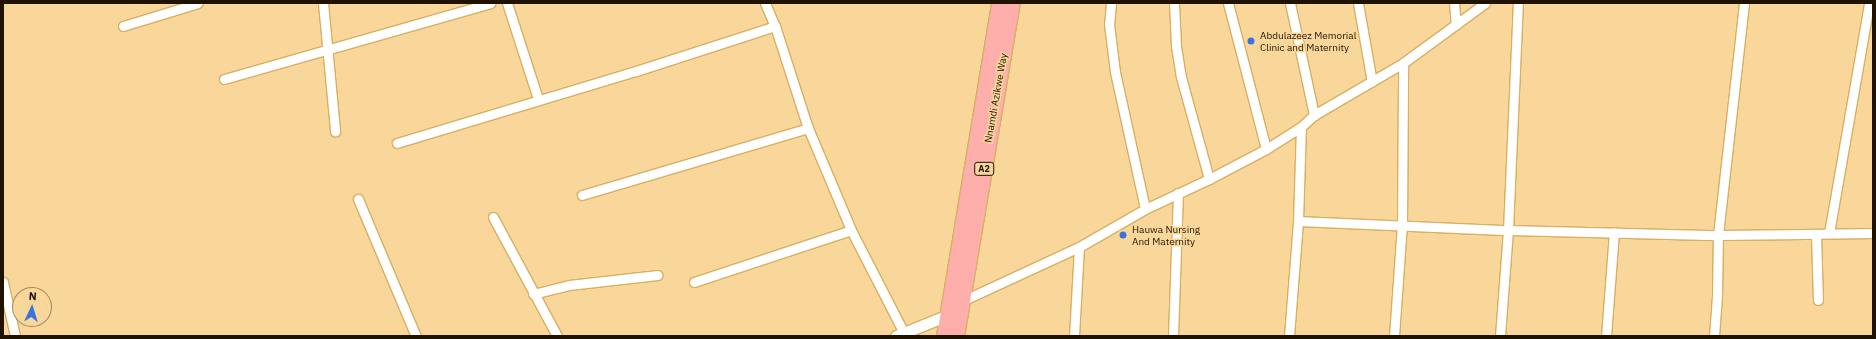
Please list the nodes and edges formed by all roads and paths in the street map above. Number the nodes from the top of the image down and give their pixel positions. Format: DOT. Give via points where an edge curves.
graph roads {
  1 [pos="198,3"];
  2 [pos="323,3"];
  3 [pos="490,3"];
  4 [pos="507,3"];
  5 [pos="765,3"];
  6 [pos="999,3"];
  7 [pos="1012,3"];
  8 [pos="1111,3"];
  9 [pos="1174,3"];
  10 [pos="1228,3"];
  11 [pos="1290,3"];
  12 [pos="1358,3"];
  13 [pos="1454,3"];
  14 [pos="1485,3"];
  15 [pos="1518,3"];
  16 [pos="1744,3"];
  17 [pos="1870,3"];
  18 [pos="1456,25"];
  19 [pos="123,26"];
  20 [pos="775,26"];
  21 [pos="327,51"];
  22 [pos="1403,64"];
  23 [pos="224,79"];
  24 [pos="1372,82"];
  25 [pos="538,100"];
  26 [pos="1314,115"];
  27 [pos="1301,127"];
  28 [pos="808,128"];
  29 [pos="335,131"];
  30 [pos="397,143"];
  31 [pos="1266,149"];
  32 [pos="1209,179"];
  33 [pos="1178,193"];
  34 [pos="582,195"];
  35 [pos="358,199"];
  36 [pos="1145,209"];
  37 [pos="493,217"];
  38 [pos="1298,221"];
  39 [pos="1402,225"];
  40 [pos="851,230"];
  41 [pos="1508,230"];
  42 [pos="1614,232"];
  43 [pos="1829,233"];
  44 [pos="1873,233"];
  45 [pos="1816,234"];
  46 [pos="1718,235"];
  47 [pos="1080,247"];
  48 [pos="657,275"];
  49 [pos="3,282"];
  50 [pos="694,282"];
  51 [pos="533,294"];
  52 [pos="1818,300"];
  53 [pos="962,301"];
  54 [pos="948,314"];
  55 [pos="900,334"];
  56 [pos="15,336"];
  57 [pos="416,336"];
  58 [pos="557,336"];
  59 [pos="944,336"];
  60 [pos="956,336"];
  61 [pos="1074,336"];
  62 [pos="1173,336"];
  63 [pos="1289,336"];
  64 [pos="1394,336"];
  65 [pos="1500,336"];
  66 [pos="1606,336"];
  67 [pos="1714,336"];
  1 -- 19 [label="street"];
  2 -- 21 [label="street"];
  3 -- 21 [label="street"];
  4 -- 25 [label="street"];
  5 -- 20 [label="street"];
  6 -- 54 [label="highway, Nnamdi Azikwe Way / A2"];
  7 -- 53 [label="highway, Nnamdi Azikwe Way / A2"];
  8 -- 36 [label="street" via="1109,24 1115,72"];
  9 -- 32 [label="street" via="1176,46 1181,77"];
  10 -- 31 [label="street"];
  11 -- 26 [label="street"];
  12 -- 24 [label="street"];
  13 -- 18 [label="street"];
  14 -- 18 [label="street"];
  15 -- 41 [label="street"];
  16 -- 46 [label="street"];
  17 -- 43 [label="street"];
  18 -- 22 [label="street"];
  20 -- 25 [label="street"];
  20 -- 28 [label="street"];
  21 -- 23 [label="street"];
  21 -- 29 [label="street"];
  22 -- 24 [label="street"];
  22 -- 39 [label="street"];
  24 -- 26 [label="street"];
  25 -- 30 [label="street"];
  26 -- 27 [label="street"];
  27 -- 31 [label="street"];
  27 -- 38 [label="street"];
  28 -- 34 [label="street"];
  28 -- 40 [label="street"];
  31 -- 32 [label="street"];
  32 -- 33 [label="street"];
  33 -- 36 [label="street"];
  33 -- 62 [label="street"];
  35 -- 57 [label="street"];
  36 -- 47 [label="street"];
  37 -- 51 [label="street"];
  38 -- 39 [label="street"];
  38 -- 63 [label="street"];
  39 -- 41 [label="street"];
  39 -- 64 [label="street"];
  40 -- 50 [label="street"];
  40 -- 55 [label="street"];
  41 -- 42 [label="street"];
  41 -- 65 [label="street"];
  42 -- 46 [label="street"];
  42 -- 66 [label="street"];
  43 -- 44 [label="street"];
  43 -- 45 [label="street"];
  45 -- 46 [label="street"];
  45 -- 52 [label="street"];
  46 -- 67 [label="street"];
  47 -- 53 [label="street"];
  47 -- 61 [label="street"];
  48 -- 51 [label="street" via="570,285"];
  49 -- 56 [label="street"];
  51 -- 58 [label="street"];
  53 -- 60 [label="highway, Nnamdi Azikwe Way / A2"];
  54 -- 55 [label="street"];
  54 -- 59 [label="highway, Nnamdi Azikwe Way / A2"];
}
